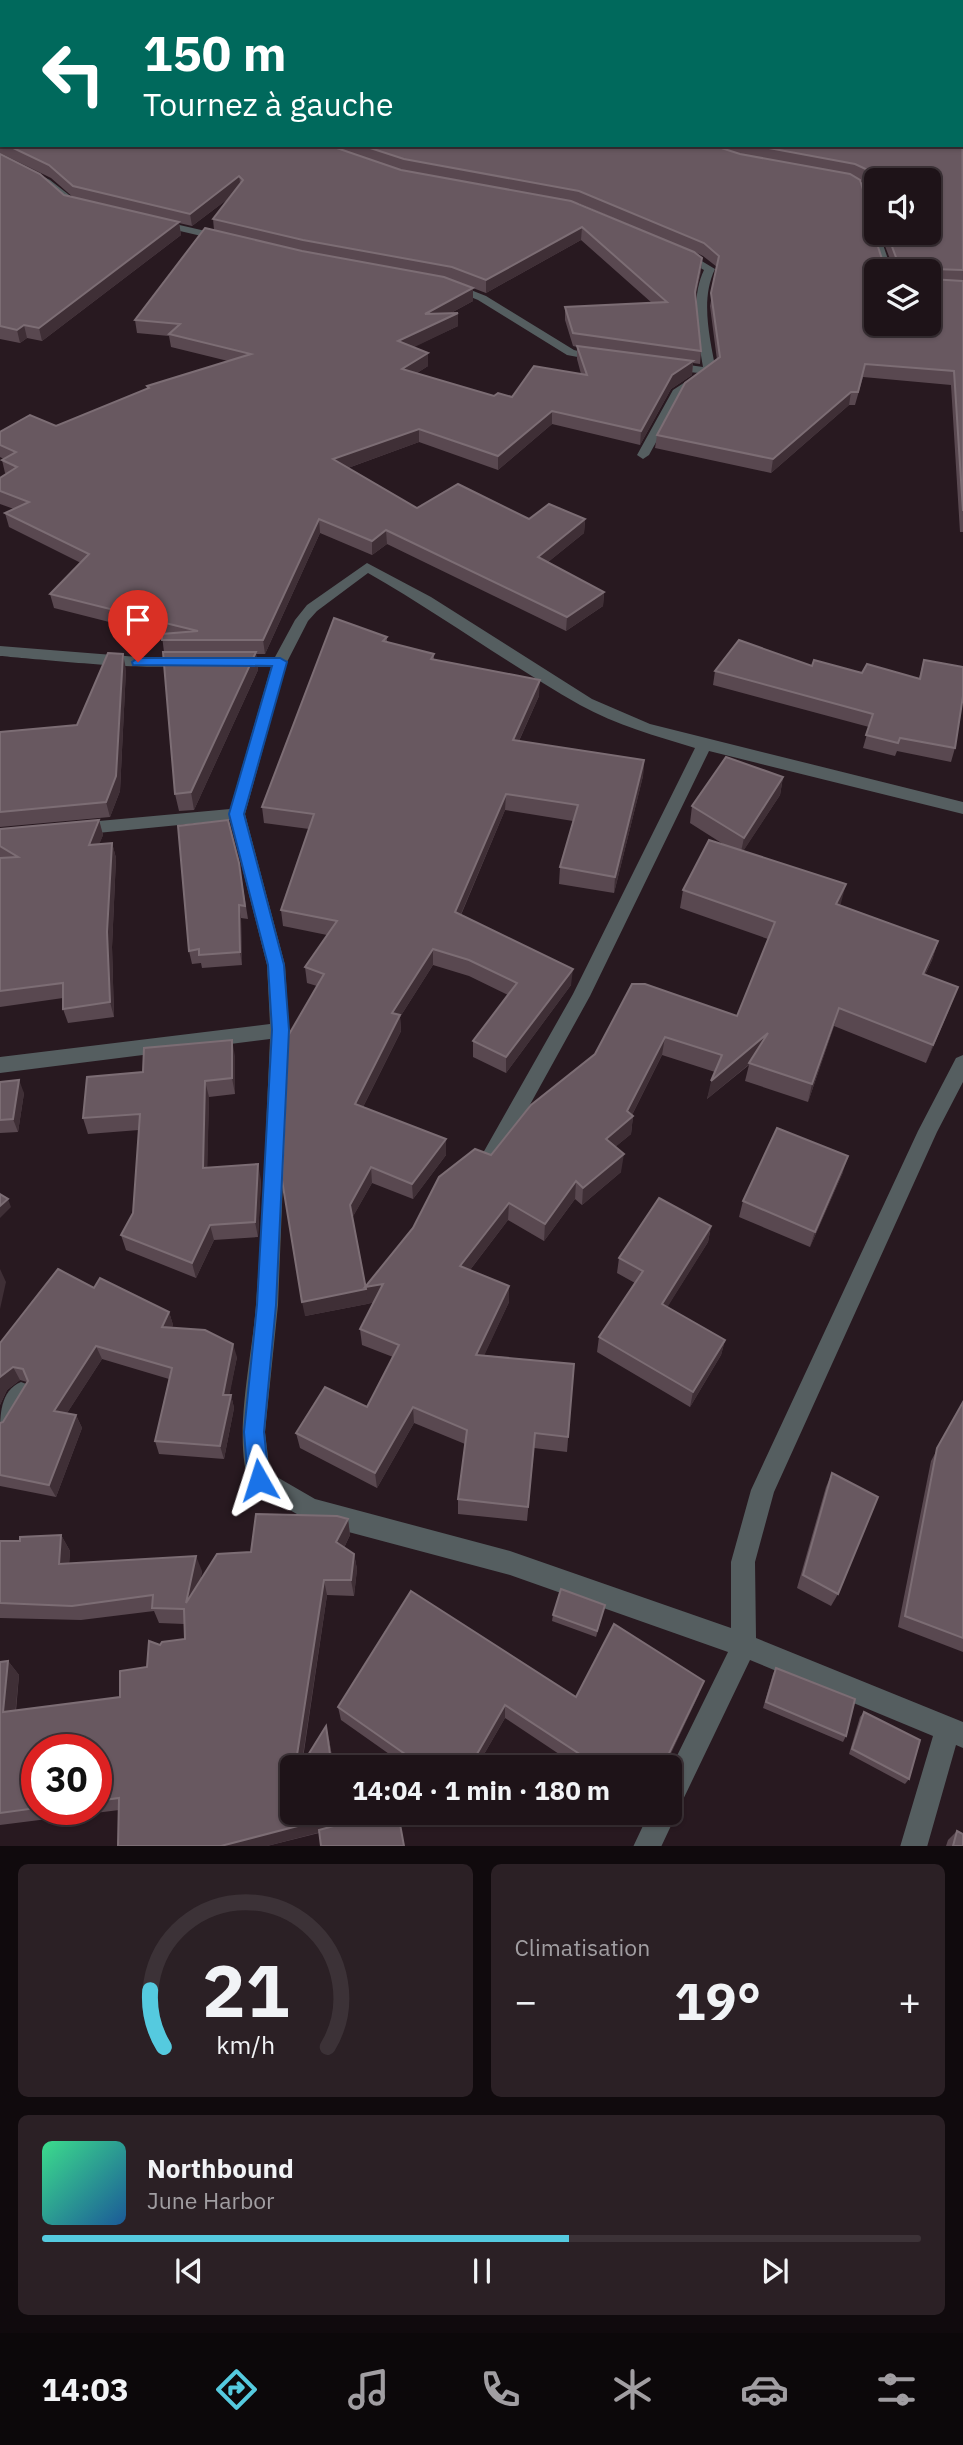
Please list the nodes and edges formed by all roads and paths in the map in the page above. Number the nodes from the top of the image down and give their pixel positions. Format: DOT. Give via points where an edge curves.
graph roads {
  1 [pos="0,158"];
  2 [pos="827,177"];
  3 [pos="95,209"];
  4 [pos="145,220"];
  5 [pos="233,240"];
  6 [pos="673,250"];
  7 [pos="883,259"];
  8 [pos="437,281"];
  9 [pos="614,360"];
  10 [pos="655,365"];
  11 [pos="710,371"];
  12 [pos="643,455"];
  13 [pos="0,651"];
  14 [pos="280,662"];
  15 [pos="704,745"];
  16 [pos="963,808"];
  17 [pos="237,814"];
  18 [pos="56,831"];
  19 [pos="280,1030"];
  20 [pos="963,1063"];
  21 [pos="0,1065"];
  22 [pos="493,1153"];
  23 [pos="20,1393"];
  24 [pos="0,1425"];
  25 [pos="744,1645"];
  26 [pos="956,1732"];
  27 [pos="682,1774"];
  28 [pos="657,1825"];
  29 [pos="646,1846"];
  30 [pos="913,1846"];
  1 -- 3 [label="street" via="47,182 71,203"];
  2 -- 7 [label="street" via="864,188"];
  4 -- 5 [label="street"];
  6 -- 11 [label="street" via="710,269 705,277 702,324"];
  8 -- 9 [label="street" via="482,298 571,353"];
  10 -- 11 [label="street"];
  11 -- 12 [label="street" via="677,393"];
  13 -- 14 [label="street" via="138,662"];
  14 -- 15 [label="street" via="312,608 367,568 587,702 645,728"];
  14 -- 17 [label="street"];
  15 -- 16 [label="street"];
  15 -- 22 [label="street" via="581,996"];
  17 -- 18 [label="street"];
  17 -- 19 [label="street" via="276,965"];
  19 -- 21 [label="street"];
  19 -- 25 [label="street" via="267,1305 254,1432 259,1480 311,1510 510,1563"];
  20 -- 25 [label="street" via="763,1490 743,1562"];
  23 -- 24 [label="street"];
  25 -- 26 [label="street"];
  25 -- 27 [label="street"];
  26 -- 30 [label="street"];
  28 -- 29 [label="street"];
}
